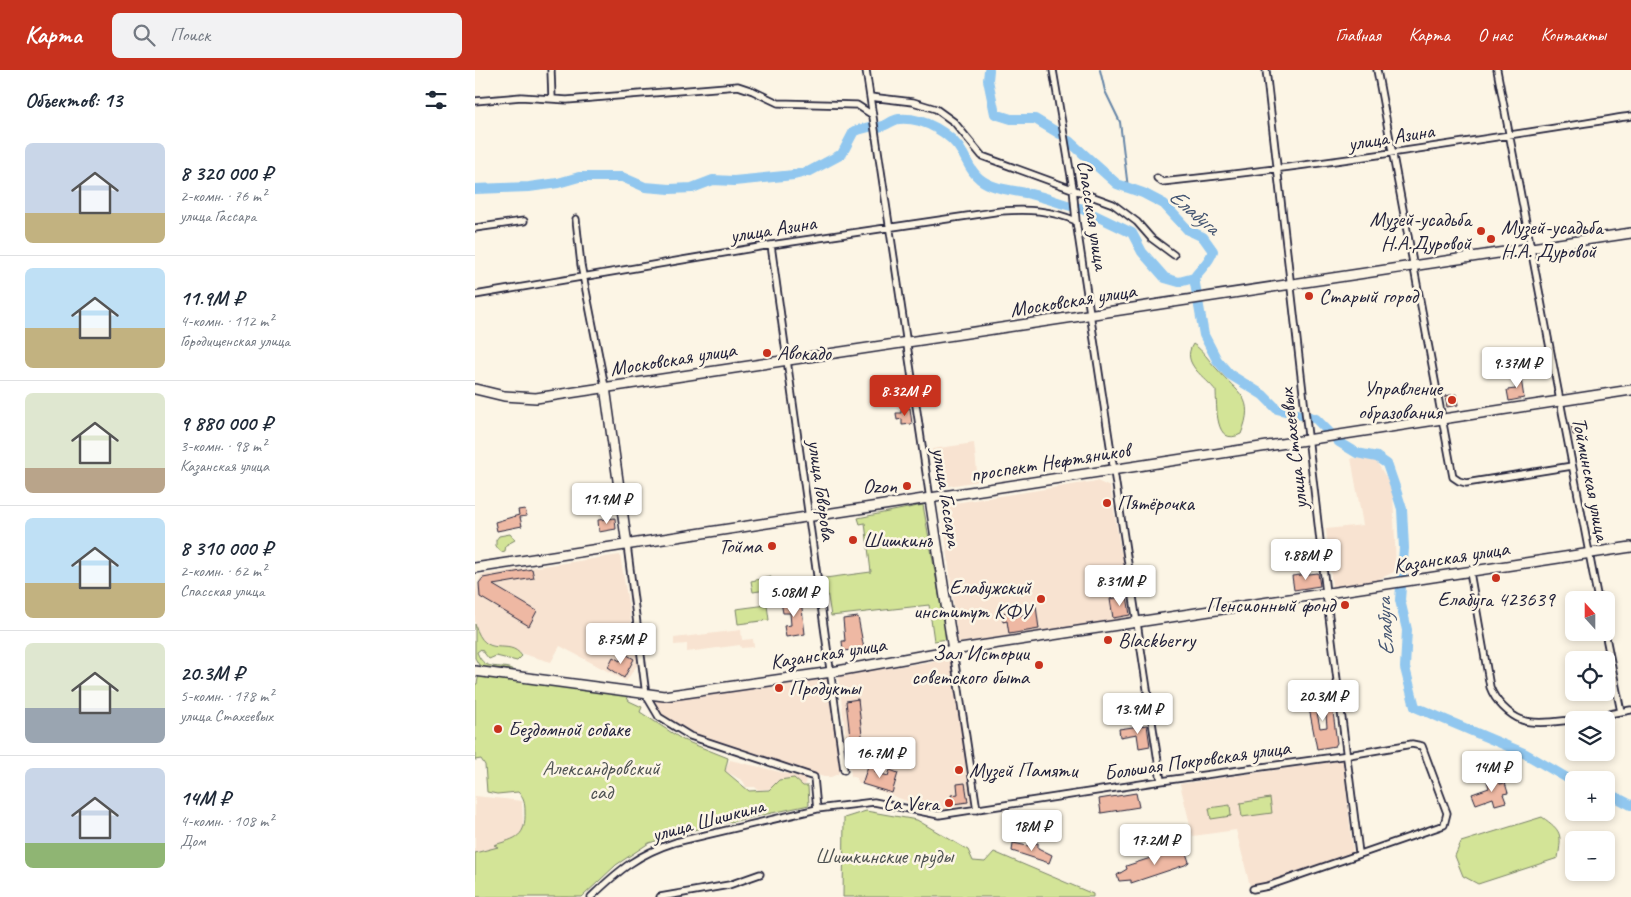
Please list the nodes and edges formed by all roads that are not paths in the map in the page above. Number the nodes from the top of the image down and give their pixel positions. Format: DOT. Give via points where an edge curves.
graph roads {
  1 [pos="551,70"];
  2 [pos="866,70"];
  3 [pos="1053,70"];
  4 [pos="1266,70"];
  5 [pos="1377,70"];
  6 [pos="1497,70"];
  7 [pos="870,98"];
  8 [pos="551,99"];
  9 [pos="475,101"];
  10 [pos="871,114"];
  11 [pos="1631,116"];
  12 [pos="1509,135"];
  13 [pos="1393,154"];
  14 [pos="1278,170"];
  15 [pos="1157,178"];
  16 [pos="1073,188"];
  17 [pos="576,218"];
  18 [pos="524,221"];
  19 [pos="1076,221"];
  20 [pos="475,228"];
  21 [pos="891,228"];
  22 [pos="1631,233"];
  23 [pos="771,245"];
  24 [pos="1529,248"];
  25 [pos="1174,255"];
  26 [pos="1413,266"];
  27 [pos="585,276"];
  28 [pos="1291,284"];
  29 [pos="475,295"];
  30 [pos="1092,315"];
  31 [pos="907,342"];
  32 [pos="787,360"];
  33 [pos="605,387"];
  34 [pos="475,389"];
  35 [pos="1631,390"];
  36 [pos="1559,400"];
  37 [pos="1441,418"];
  38 [pos="1308,438"];
  39 [pos="1572,466"];
  40 [pos="1115,469"];
  41 [pos="930,499"];
  42 [pos="810,516"];
  43 [pos="627,545"];
  44 [pos="1631,547"];
  45 [pos="1589,553"];
  46 [pos="475,568"];
  47 [pos="1470,572"];
  48 [pos="1596,591"];
  49 [pos="1326,593"];
  50 [pos="1138,622"];
  51 [pos="1607,641"];
  52 [pos="953,650"];
  53 [pos="475,671"];
  54 [pos="832,672"];
  55 [pos="646,694"];
  56 [pos="1631,710"];
  57 [pos="1621,712"];
  58 [pos="1349,755"];
  59 [pos="844,770"];
  60 [pos="1161,781"];
  61 [pos="817,809"];
  62 [pos="977,810"];
  63 [pos="1359,853"];
  64 [pos="760,874"];
  65 [pos="1253,889"];
  66 [pos="591,897"];
  67 [pos="660,897"];
  1 -- 8 [label="street"];
  2 -- 7 [label="street, улица Гассара"];
  3 -- 16 [label="street, Спасская улица"];
  4 -- 14 [label="street, улица Стахеевых"];
  5 -- 13 [label="street"];
  6 -- 12 [label="street, Тойминская улица"];
  7 -- 10 [label="street, улица Гассара"];
  7 -- 16 [label="street" via="913,102 936,109 954,122 983,156"];
  8 -- 9 [label="street" via="521,97"];
  8 -- 10 [label="street" via="738,86 778,103 857,105"];
  10 -- 21 [label="street, улица Гассара"];
  11 -- 12 [label="street, улица Азина"];
  12 -- 13 [label="street, улица Азина"];
  12 -- 24 [label="street, Тойминская улица"];
  13 -- 14 [label="street, улица Азина"];
  13 -- 26 [label="street"];
  14 -- 15 [label="street, улица Азина" via="1162,182"];
  14 -- 28 [label="street, улица Стахеевых"];
  16 -- 19 [label="street, Спасская улица"];
  16 -- 25 [label="street" via="1113,204"];
  17 -- 27 [label="street"];
  18 -- 20 [label="street"];
  19 -- 21 [label="street, улица Азина" via="1062,215 1026,209"];
  19 -- 30 [label="street, Спасская улица"];
  21 -- 23 [label="street, улица Азина"];
  21 -- 31 [label="street, улица Гассара"];
  22 -- 24 [label="main road, Московская улица"];
  23 -- 27 [label="street, улица Азина"];
  23 -- 32 [label="street, улица Говорова"];
  24 -- 26 [label="main road, Московская улица"];
  24 -- 36 [label="street, Тойминская улица"];
  26 -- 28 [label="main road, Московская улица"];
  26 -- 37 [label="street"];
  27 -- 29 [label="street, улица Азина"];
  27 -- 33 [label="street"];
  28 -- 30 [label="main road, Московская улица"];
  28 -- 38 [label="street, улица Стахеевых"];
  30 -- 31 [label="main road, Московская улица"];
  30 -- 40 [label="street, Спасская улица"];
  31 -- 32 [label="main road, Московская улица"];
  31 -- 41 [label="street, улица Гассара"];
  32 -- 33 [label="main road, Московская улица"];
  32 -- 42 [label="street, улица Говорова"];
  33 -- 34 [label="main road, Московская улица" via="536,398"];
  33 -- 43 [label="main road"];
  35 -- 36 [label="main road, проспект Нефтяников"];
  36 -- 37 [label="main road, проспект Нефтяников"];
  36 -- 39 [label="street, Тойминская улица"];
  37 -- 38 [label="main road, проспект Нефтяников"];
  37 -- 39 [label="street" via="1455,479 1466,483"];
  38 -- 40 [label="main road, проспект Нефтяников"];
  38 -- 49 [label="street, улица Стахеевых"];
  39 -- 45 [label="street, Тойминская улица"];
  40 -- 41 [label="main road, проспект Нефтяников"];
  40 -- 50 [label="street, Спасская улица"];
  41 -- 42 [label="main road, проспект Нефтяников"];
  41 -- 52 [label="main road, улица Гассара"];
  42 -- 43 [label="main road, проспект Нефтяников"];
  42 -- 54 [label="street, улица Говорова"];
  43 -- 46 [label="main road, проспект Нефтяников"];
  43 -- 55 [label="street"];
  44 -- 45 [label="main road, Казанская улица"];
  45 -- 47 [label="main road, Казанская улица"];
  45 -- 48 [label="street, Тойминская улица"];
  47 -- 49 [label="main road, Казанская улица"];
  47 -- 57 [label="street" via="1493,693 1516,717 1534,722"];
  49 -- 50 [label="main road, Казанская улица"];
  49 -- 58 [label="street, улица Стахеевых"];
  50 -- 52 [label="main road, Казанская улица"];
  50 -- 60 [label="street, Спасская улица"];
  51 -- 57 [label="street"];
  52 -- 54 [label="main road, Казанская улица"];
  52 -- 62 [label="street, улица Гассара"];
  53 -- 55 [label="main road, Казанская улица"];
  54 -- 55 [label="main road, Казанская улица" via="664,696"];
  54 -- 59 [label="street, улица Говорова"];
  55 -- 61 [label="street" via="659,717 690,736 814,777"];
  56 -- 57 [label="street"];
  58 -- 60 [label="street, Большая Покровская улица"];
  58 -- 63 [label="street, улица Стахеевых"];
  58 -- 63 [label="street, Большая Покровская улица" via="1421,744 1447,814 1444,825"];
  60 -- 62 [label="street, Большая Покровская улица"];
  61 -- 62 [label="street, Большая Покровская улица" via="874,802 932,815"];
  61 -- 66 [label="street, улица Шишкина" via="653,850 627,864"];
  63 -- 65 [label="street"];
  64 -- 67 [label="street" via="729,885"];
}
